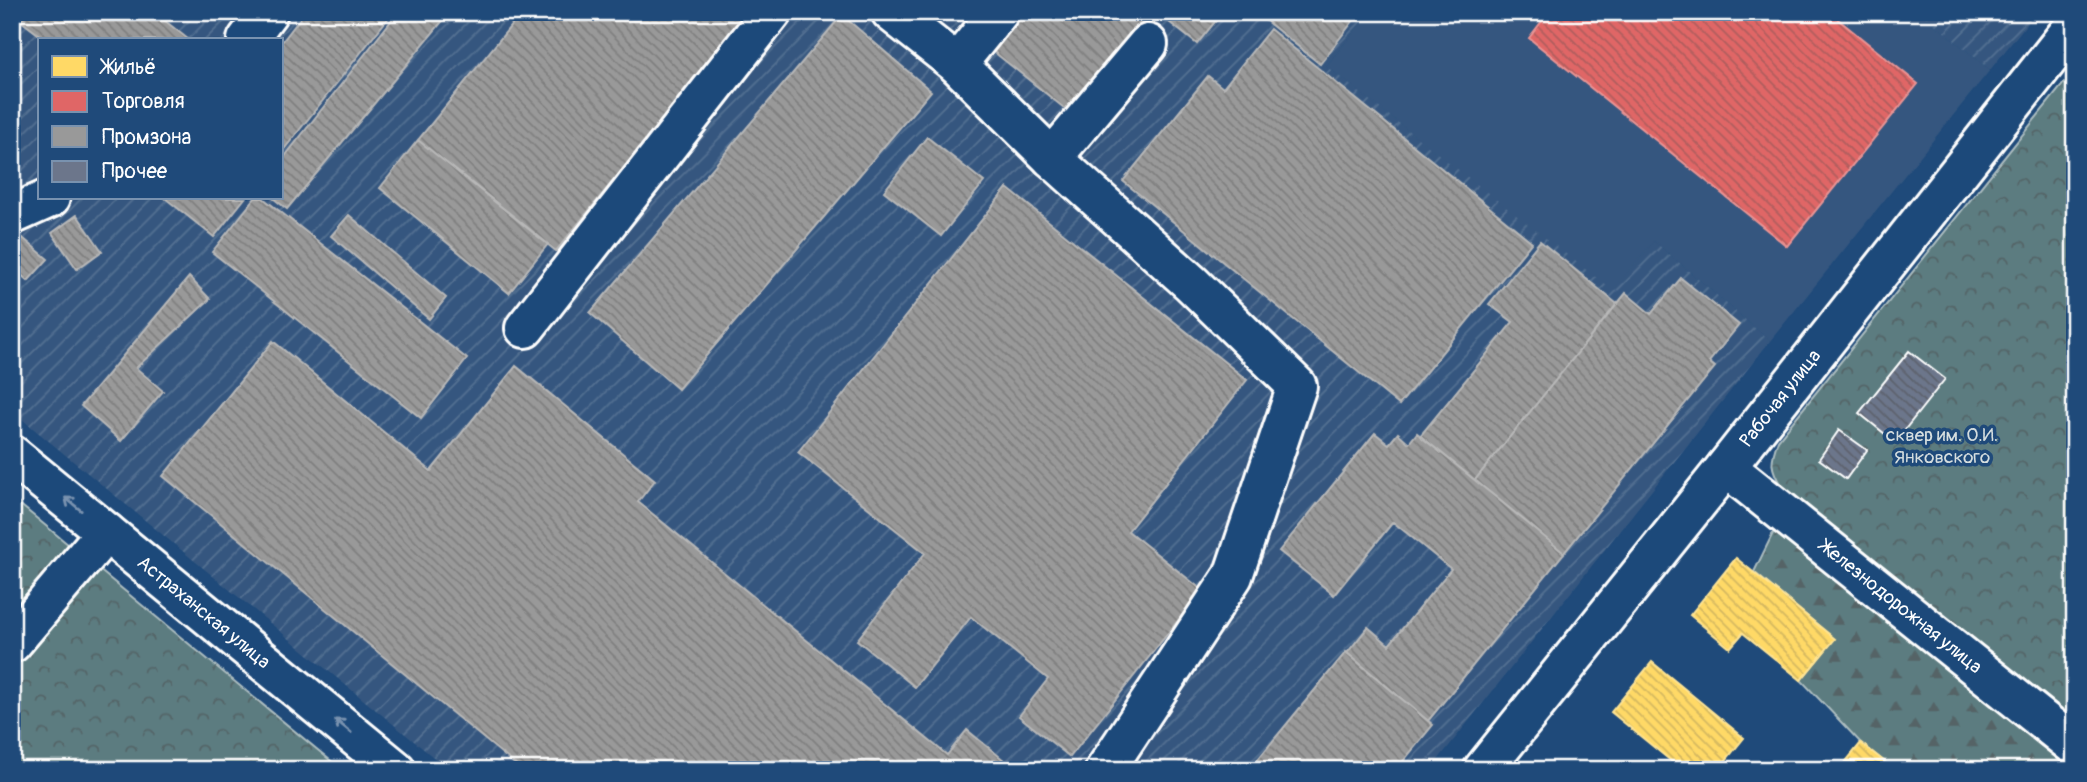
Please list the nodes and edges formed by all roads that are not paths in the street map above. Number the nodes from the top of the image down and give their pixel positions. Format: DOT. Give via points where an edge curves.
graph roads {
  1 [pos="268,12"];
  2 [pos="772,12"];
  3 [pos="891,12"];
  4 [pos="999,12"];
  5 [pos="2075,25"];
  6 [pos="248,38"];
  7 [pos="1148,44"];
  8 [pos="957,64"];
  9 [pos="1052,158"];
  10 [pos="46,200"];
  11 [pos="12,215"];
  12 [pos="524,328"];
  13 [pos="12,455"];
  14 [pos="1726,467"];
  15 [pos="106,532"];
  16 [pos="12,643"];
  17 [pos="2075,746"];
  18 [pos="396,770"];
  19 [pos="1105,770"];
  20 [pos="1483,770"];
  1 -- 6 [label="main road"];
  2 -- 12 [label="main road"];
  3 -- 8 [label="main road"];
  4 -- 8 [label="main road"];
  5 -- 14 [label="main road, Рабочая улица"];
  7 -- 9 [label="main road"];
  8 -- 9 [label="main road"];
  9 -- 19 [label="main road" via="1297,386 1233,576"];
  10 -- 11 [label="main road"];
  15 -- 13 [label="main road, Астраханская улица, one-way"];
  14 -- 17 [label="main road, Железнодорожная улица"];
  14 -- 20 [label="main road, Рабочая улица"];
  15 -- 16 [label="main road"];
  18 -- 15 [label="main road, Астраханская улица, one-way"];
}
